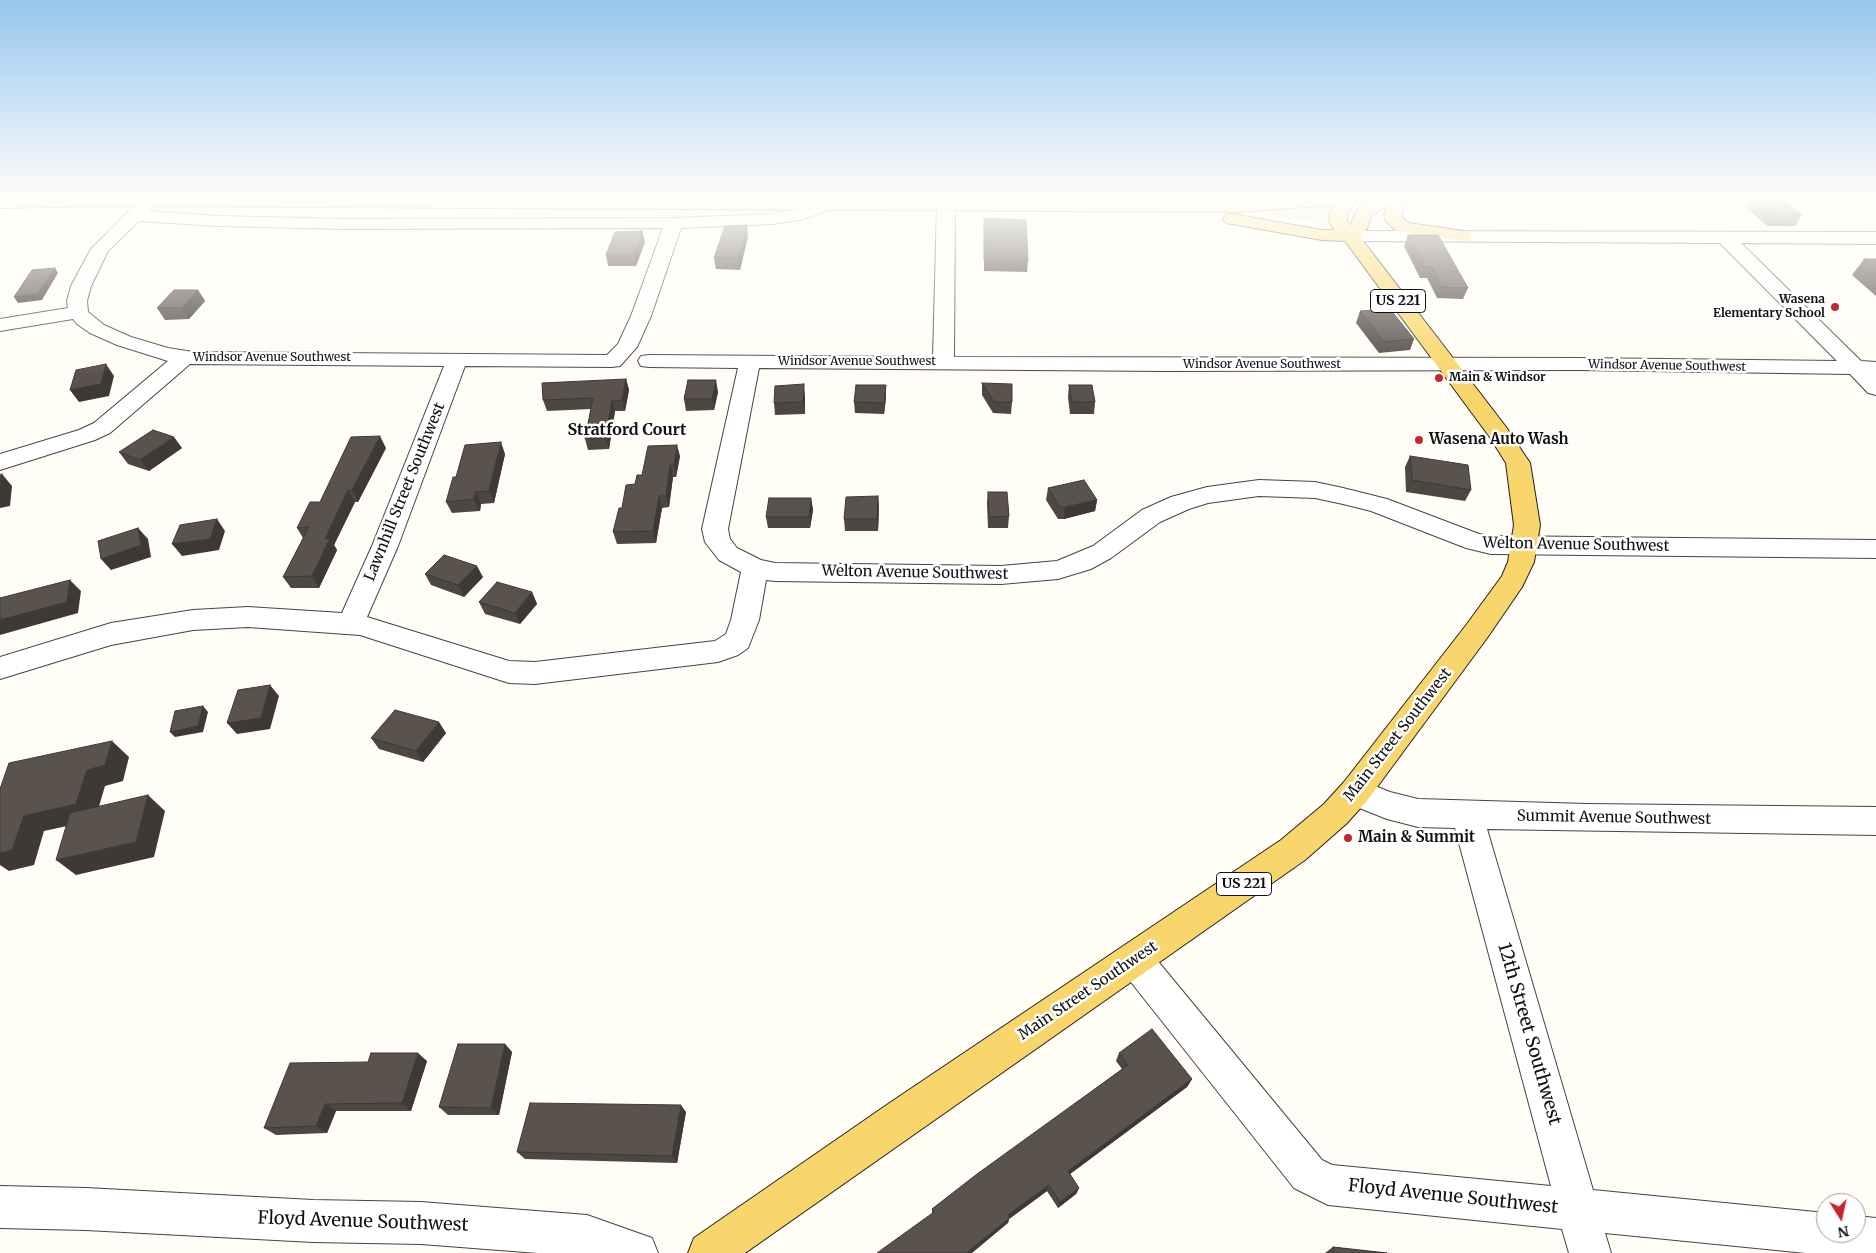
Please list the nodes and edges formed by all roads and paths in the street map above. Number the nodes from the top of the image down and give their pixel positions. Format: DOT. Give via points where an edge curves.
graph roads {
  1 [pos="95,257"];
  2 [pos="662,257"];
  3 [pos="945,257"];
  4 [pos="1366,257"];
  5 [pos="1746,257"];
  6 [pos="78,312"];
  7 [pos="0,325"];
  8 [pos="185,357"];
  9 [pos="457,360"];
  10 [pos="649,362"];
  11 [pos="750,362"];
  12 [pos="943,363"];
  13 [pos="1447,365"];
  14 [pos="1866,368"];
  15 [pos="1876,388"];
  16 [pos="0,462"];
  17 [pos="1524,545"];
  18 [pos="1876,550"];
  19 [pos="755,568"];
  20 [pos="351,624"];
  21 [pos="0,668"];
  22 [pos="1356,792"];
  23 [pos="1467,815"];
  24 [pos="1876,821"];
  25 [pos="1135,960"];
  26 [pos="0,1208"];
  27 [pos="1578,1210"];
  28 [pos="1876,1239"];
  29 [pos="637,1253"];
  30 [pos="710,1253"];
  31 [pos="1590,1253"];
  1 -- 6 [label="street" via="77,301"];
  2 -- 9 [label="street, Windsor Avenue Southwest" via="627,347 612,361"];
  3 -- 12 [label="street"];
  4 -- 13 [label="main road, Main Street Southwest / US 221"];
  5 -- 14 [label="street"];
  6 -- 7 [label="street"];
  6 -- 8 [label="street, Windsor Avenue Southwest" via="97,329 124,341"];
  8 -- 9 [label="street, Windsor Avenue Southwest"];
  8 -- 16 [label="street" via="102,428 87,436"];
  9 -- 20 [label="street, Lawnhill Street Southwest"];
  10 -- 11 [label="street, Windsor Avenue Southwest"];
  11 -- 12 [label="street, Windsor Avenue Southwest"];
  11 -- 19 [label="street, Welton Avenue Southwest" via="715,529 718,542 728,554"];
  12 -- 13 [label="street, Windsor Avenue Southwest"];
  13 -- 14 [label="street, Windsor Avenue Southwest"];
  13 -- 17 [label="main road, Main Street Southwest / US 221" via="1518,463 1527,525"];
  14 -- 15 [label="street"];
  17 -- 18 [label="street, Welton Avenue Southwest"];
  17 -- 19 [label="street, Welton Avenue Southwest" via="1475,542 1378,505 1315,490 1258,488 1207,495 1180,503 1151,516 1102,552 1058,570 1001,575 775,572"];
  17 -- 22 [label="main road, Main Street Southwest / US 221" via="1513,580"];
  19 -- 20 [label="street" via="738,640 728,648 718,650 535,673 509,672"];
  20 -- 21 [label="street" via="248,617 177,622 111,634"];
  22 -- 23 [label="street, Summit Avenue Southwest" via="1388,805 1418,812"];
  22 -- 25 [label="main road, Main Street Southwest / US 221" via="1293,850"];
  23 -- 24 [label="street, Summit Avenue Southwest"];
  23 -- 27 [label="street, 12th Street Southwest"];
  25 -- 27 [label="street, Floyd Avenue Southwest" via="1308,1174 1328,1185"];
  25 -- 30 [label="main road, Main Street Southwest / US 221"];
  26 -- 29 [label="street, Floyd Avenue Southwest" via="86,1209 314,1221 421,1222 587,1236"];
  27 -- 28 [label="street, Floyd Avenue Southwest"];
  27 -- 31 [label="street, 12th Street Southwest"];
}
